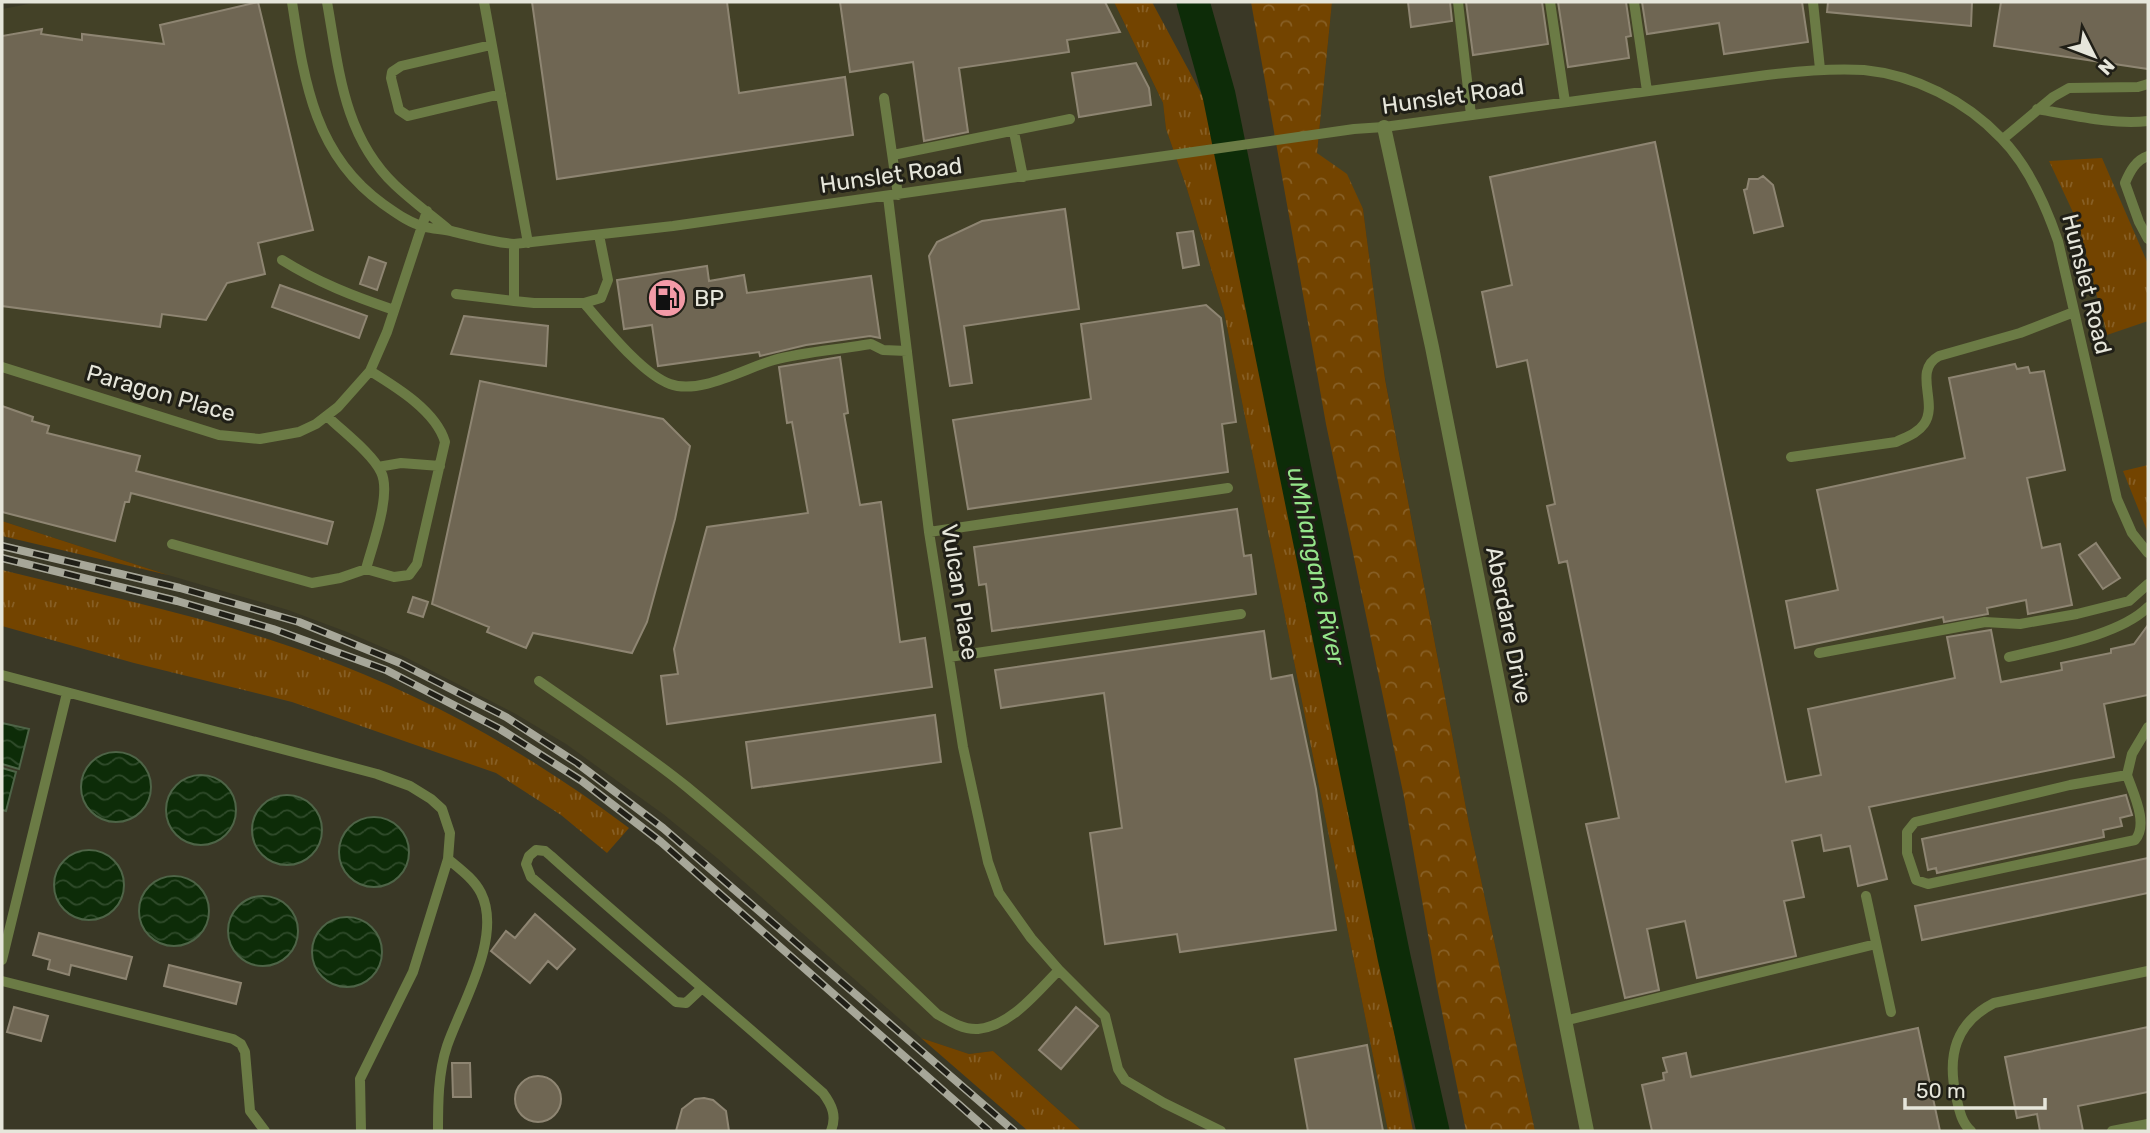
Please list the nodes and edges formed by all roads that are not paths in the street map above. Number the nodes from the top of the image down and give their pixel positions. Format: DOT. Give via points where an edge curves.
graph roads {
  1 [pos="292,2"];
  2 [pos="327,2"];
  3 [pos="484,2"];
  4 [pos="1458,2"];
  5 [pos="1550,2"];
  6 [pos="1634,2"];
  7 [pos="1813,2"];
  8 [pos="491,45"];
  9 [pos="1820,69"];
  10 [pos="2148,84"];
  11 [pos="1647,91"];
  12 [pos="501,94"];
  13 [pos="884,98"];
  14 [pos="1565,102"];
  15 [pos="2037,109"];
  16 [pos="1471,115"];
  17 [pos="1070,119"];
  18 [pos="2148,121"];
  19 [pos="1384,127"];
  20 [pos="1014,132"];
  21 [pos="2003,139"];
  22 [pos="893,155"];
  23 [pos="2148,156"];
  24 [pos="1023,177"];
  25 [pos="893,196"];
  26 [pos="427,211"];
  27 [pos="423,227"];
  28 [pos="452,231"];
  29 [pos="599,236"];
  30 [pos="2148,239"];
  31 [pos="528,243"];
  32 [pos="513,244"];
  33 [pos="282,260"];
  34 [pos="456,293"];
  35 [pos="514,301"];
  36 [pos="584,303"];
  37 [pos="394,310"];
  38 [pos="2074,313"];
  39 [pos="907,351"];
  40 [pos="2,367"];
  41 [pos="370,371"];
  42 [pos="327,416"];
  43 [pos="1791,457"];
  44 [pos="440,466"];
  45 [pos="378,467"];
  46 [pos="1228,488"];
  47 [pos="929,532"];
  48 [pos="172,544"];
  49 [pos="2148,553"];
  50 [pos="366,569"];
  51 [pos="2148,584"];
  52 [pos="2148,607"];
  53 [pos="1241,614"];
  54 [pos="1819,653"];
  55 [pos="949,657"];
  56 [pos="2009,657"];
  57 [pos="2,675"];
  58 [pos="539,681"];
  59 [pos="66,693"];
  60 [pos="2148,727"];
  61 [pos="2127,775"];
  62 [pos="448,859"];
  63 [pos="1866,896"];
  64 [pos="1876,944"];
  65 [pos="2,960"];
  66 [pos="1059,970"];
  67 [pos="2148,971"];
  68 [pos="2,981"];
  69 [pos="702,988"];
  70 [pos="1891,1012"];
  71 [pos="1564,1021"];
  72 [pos="2148,1124"];
  73 [pos="265,1131"];
  74 [pos="361,1131"];
  75 [pos="438,1131"];
  76 [pos="831,1131"];
  77 [pos="1221,1131"];
  78 [pos="1587,1131"];
  79 [pos="1971,1131"];
  80 [pos="2112,1131"];
  1 -- 27 [label="lane, Hunslet Road" via="304,72 324,136 363,188"];
  2 -- 26 [label="lane, Hunslet Road" via="348,110 358,135 394,184"];
  3 -- 8 [label="lane"];
  4 -- 16 [label="lane"];
  5 -- 14 [label="lane"];
  6 -- 11 [label="lane"];
  7 -- 9 [label="lane"];
  8 -- 12 [label="lane"];
  8 -- 12 [label="lane" via="401,66 391,78 399,110 408,117"];
  9 -- 11 [label="lane, Hunslet Road"];
  9 -- 21 [label="lane, Hunslet Road" via="1905,79 1946,95"];
  10 -- 15 [label="lane" via="2069,88"];
  11 -- 14 [label="lane, Hunslet Road"];
  12 -- 31 [label="lane"];
  13 -- 22 [label="lane, Vulcan Place"];
  14 -- 16 [label="lane, Hunslet Road"];
  15 -- 18 [label="lane"];
  15 -- 21 [label="lane"];
  16 -- 19 [label="lane, Hunslet Road"];
  17 -- 20 [label="lane"];
  19 -- 24 [label="lane, Hunslet Road"];
  19 -- 71 [label="street, Aberdare Drive" via="1432,347"];
  20 -- 22 [label="lane"];
  20 -- 24 [label="lane"];
  21 -- 38 [label="lane, Hunslet Road" via="2048,212"];
  22 -- 25 [label="lane, Vulcan Place"];
  23 -- 30 [label="lane" via="2130,171 2125,183"];
  24 -- 25 [label="lane, Hunslet Road"];
  25 -- 29 [label="lane, Hunslet Road"];
  25 -- 39 [label="lane, Vulcan Place"];
  26 -- 27 [label="lane, Paragon Place"];
  26 -- 28 [label="lane, Hunslet Road"];
  27 -- 28 [label="lane, Hunslet Road"];
  27 -- 37 [label="lane, Paragon Place"];
  28 -- 32 [label="lane, Hunslet Road"];
  29 -- 31 [label="lane, Hunslet Road"];
  29 -- 36 [label="lane" via="607,287 601,298"];
  31 -- 32 [label="lane, Hunslet Road"];
  32 -- 35 [label="lane"];
  33 -- 37 [label="lane" via="319,282"];
  34 -- 35 [label="lane"];
  35 -- 36 [label="lane"];
  36 -- 39 [label="lane" via="648,372 673,386 704,383 774,360 864,345"];
  37 -- 41 [label="lane, Paragon Place"];
  38 -- 43 [label="lane" via="1932,360 1926,372 1927,420 1912,435 1896,442"];
  38 -- 49 [label="lane, Hunslet Road" via="2117,499 2132,533"];
  39 -- 47 [label="lane, Vulcan Place"];
  40 -- 42 [label="lane, Paragon Place" via="230,436 260,439 299,432"];
  41 -- 42 [label="lane, Paragon Place"];
  41 -- 44 [label="lane" via="437,426 444,442"];
  42 -- 45 [label="lane"];
  44 -- 45 [label="lane" via="401,463"];
  44 -- 50 [label="lane" via="413,571 394,577"];
  45 -- 50 [label="lane" via="382,501"];
  46 -- 47 [label="lane"];
  47 -- 55 [label="lane, Vulcan Place"];
  48 -- 50 [label="lane" via="312,583"];
  51 -- 54 [label="lane" via="2129,601 2077,614 2020,624 1985,622"];
  52 -- 56 [label="lane" via="2113,629"];
  53 -- 55 [label="lane"];
  55 -- 66 [label="lane, Vulcan Place" via="988,862 999,893"];
  57 -- 59 [label="lane"];
  58 -- 66 [label="lane" via="685,786 947,1020 977,1029 994,1025 1021,1008"];
  59 -- 62 [label="lane" via="410,786 442,809 450,833"];
  59 -- 65 [label="lane"];
  60 -- 61 [label="lane" via="2132,754"];
  61 -- 61 [label="lane" via="1915,822 1907,832 1916,880 1928,884 2134,840 2141,819"];
  62 -- 74 [label="lane" via="413,972 360,1079"];
  62 -- 75 [label="lane" via="480,892 487,918 480,959 442,1069"];
  63 -- 64 [label="lane"];
  64 -- 70 [label="lane"];
  64 -- 71 [label="lane"];
  66 -- 77 [label="lane, Vulcan Place" via="1105,1016 1125,1080"];
  67 -- 79 [label="lane" via="1994,1003 1973,1017 1962,1030 1952,1075 1960,1114"];
  68 -- 73 [label="lane" via="233,1039 245,1052 250,1111"];
  69 -- 69 [label="lane" via="686,1003 676,1002 531,877 526,864 529,856 536,850 545,851"];
  69 -- 76 [label="lane" via="823,1093 832,1104"];
  71 -- 78 [label="street, Aberdare Drive"];
  72 -- 80 [label="lane"];
}
